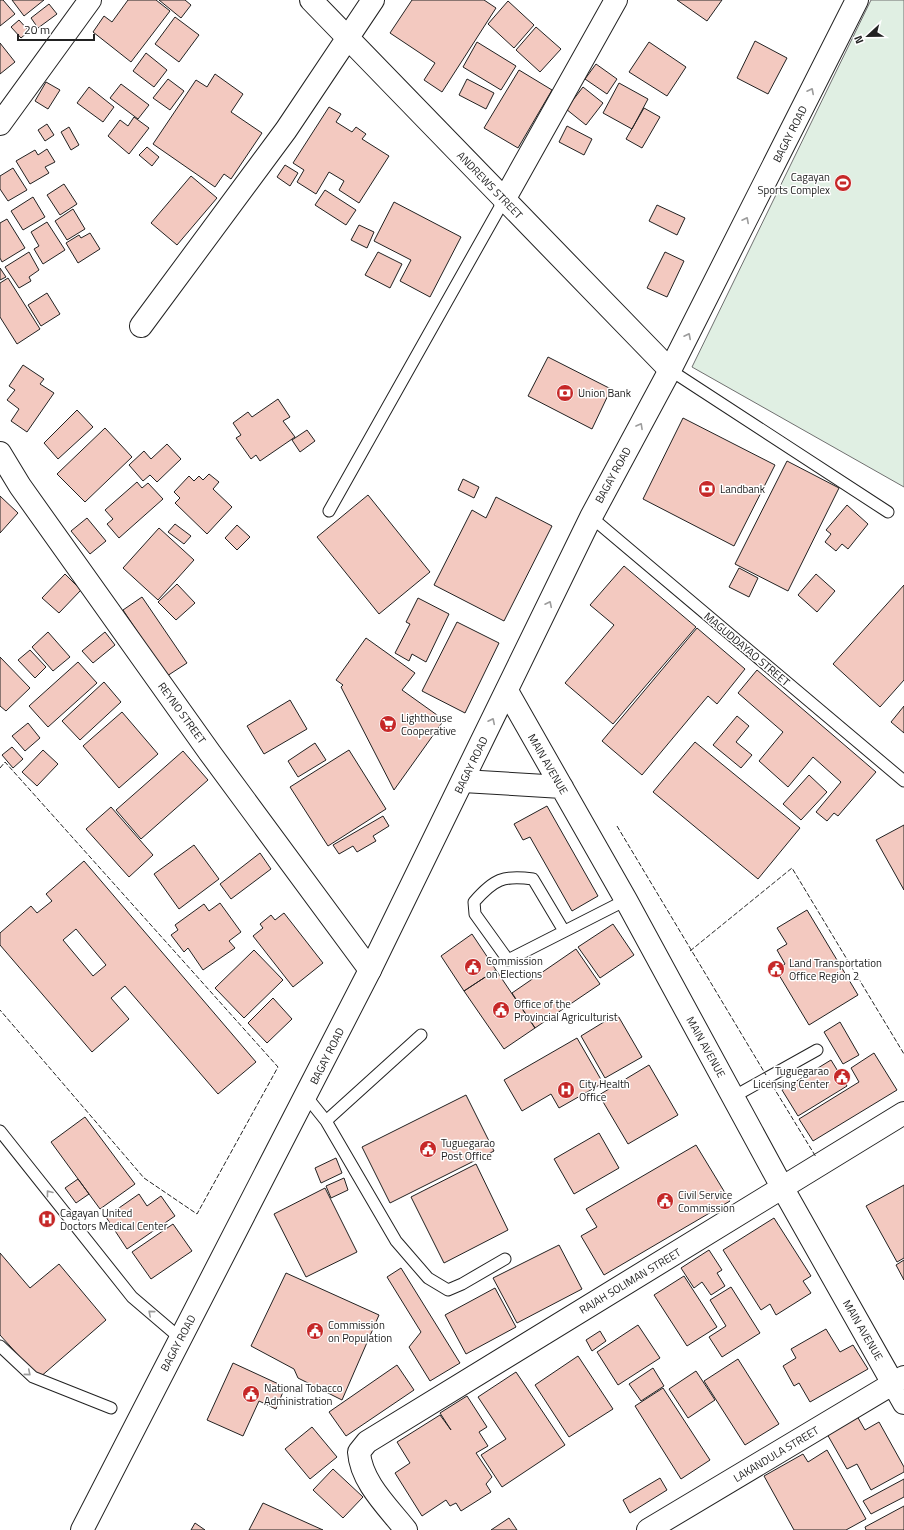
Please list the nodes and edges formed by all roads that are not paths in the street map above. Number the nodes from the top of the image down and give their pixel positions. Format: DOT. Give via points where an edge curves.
graph roads {
  1 [pos="90,0"];
  2 [pos="310,0"];
  3 [pos="374,0"];
  4 [pos="616,0"];
  5 [pos="857,0"];
  6 [pos="348,38"];
  7 [pos="0,124"];
  8 [pos="504,200"];
  9 [pos="140,326"];
  10 [pos="670,370"];
  11 [pos="0,453"];
  12 [pos="329,511"];
  13 [pos="888,512"];
  14 [pos="591,517"];
  15 [pos="507,691"];
  16 [pos="463,781"];
  17 [pos="904,781"];
  18 [pos="562,788"];
  19 [pos="626,900"];
  20 [pos="564,931"];
  21 [pos="370,970"];
  22 [pos="421,1035"];
  23 [pos="816,1050"];
  24 [pos="306,1096"];
  25 [pos="733,1097"];
  26 [pos="904,1114"];
  27 [pos="326,1121"];
  28 [pos="0,1131"];
  29 [pos="782,1188"];
  30 [pos="505,1259"];
  31 [pos="180,1338"];
  32 [pos="0,1346"];
  33 [pos="899,1381"];
  34 [pos="904,1403"];
  35 [pos="111,1408"];
  36 [pos="82,1530"];
  37 [pos="406,1530"];
  38 [pos="648,1530"];
  1 -- 7 [label="street"];
  2 -- 6 [label="street, ANDREWS STREET"];
  3 -- 6 [label="street"];
  4 -- 8 [label="street"];
  10 -- 5 [label="street, BAGAY ROAD, one-way"];
  6 -- 8 [label="street, ANDREWS STREET"];
  6 -- 9 [label="street" via="286,130"];
  8 -- 10 [label="street, ANDREWS STREET"];
  8 -- 12 [label="lane"];
  10 -- 13 [label="lane"];
  14 -- 10 [label="street, BAGAY ROAD, one-way"];
  11 -- 21 [label="street, REYNO STREET" via="20,486 205,746"];
  15 -- 14 [label="street, BAGAY ROAD, one-way"];
  14 -- 17 [label="lane, MAGUDDAYAO STREET"];
  16 -- 15 [label="street, BAGAY ROAD, one-way"];
  15 -- 18 [label="street, MAIN AVENUE"];
  16 -- 18 [label="street"];
  16 -- 21 [label="street, BAGAY ROAD"];
  18 -- 19 [label="street, MAIN AVENUE"];
  19 -- 20 [label="lane"];
  19 -- 25 [label="street, MAIN AVENUE"];
  20 -- 20 [label="lane" via="533,879 512,876 488,886 474,902 475,914 508,960"];
  21 -- 24 [label="street, BAGAY ROAD"];
  22 -- 27 [label="lane"];
  23 -- 25 [label="lane"];
  24 -- 27 [label="lane"];
  24 -- 31 [label="street, BAGAY ROAD"];
  25 -- 29 [label="street, MAIN AVENUE"];
  26 -- 29 [label="street, RAJAH SOLIMAN STREET"];
  27 -- 30 [label="lane" via="396,1241 428,1278 448,1290"];
  31 -- 28 [label="lane, one-way" via="132,1297"];
  29 -- 33 [label="street, MAIN AVENUE"];
  29 -- 37 [label="street, RAJAH SOLIMAN STREET" via="367,1442 359,1452 365,1477"];
  31 -- 36 [label="street, BAGAY ROAD"];
  32 -- 35 [label="lane, one-way" via="32,1377"];
  33 -- 34 [label="street, MAIN AVENUE"];
  33 -- 38 [label="street, LAKANDULA STREET"];
}
